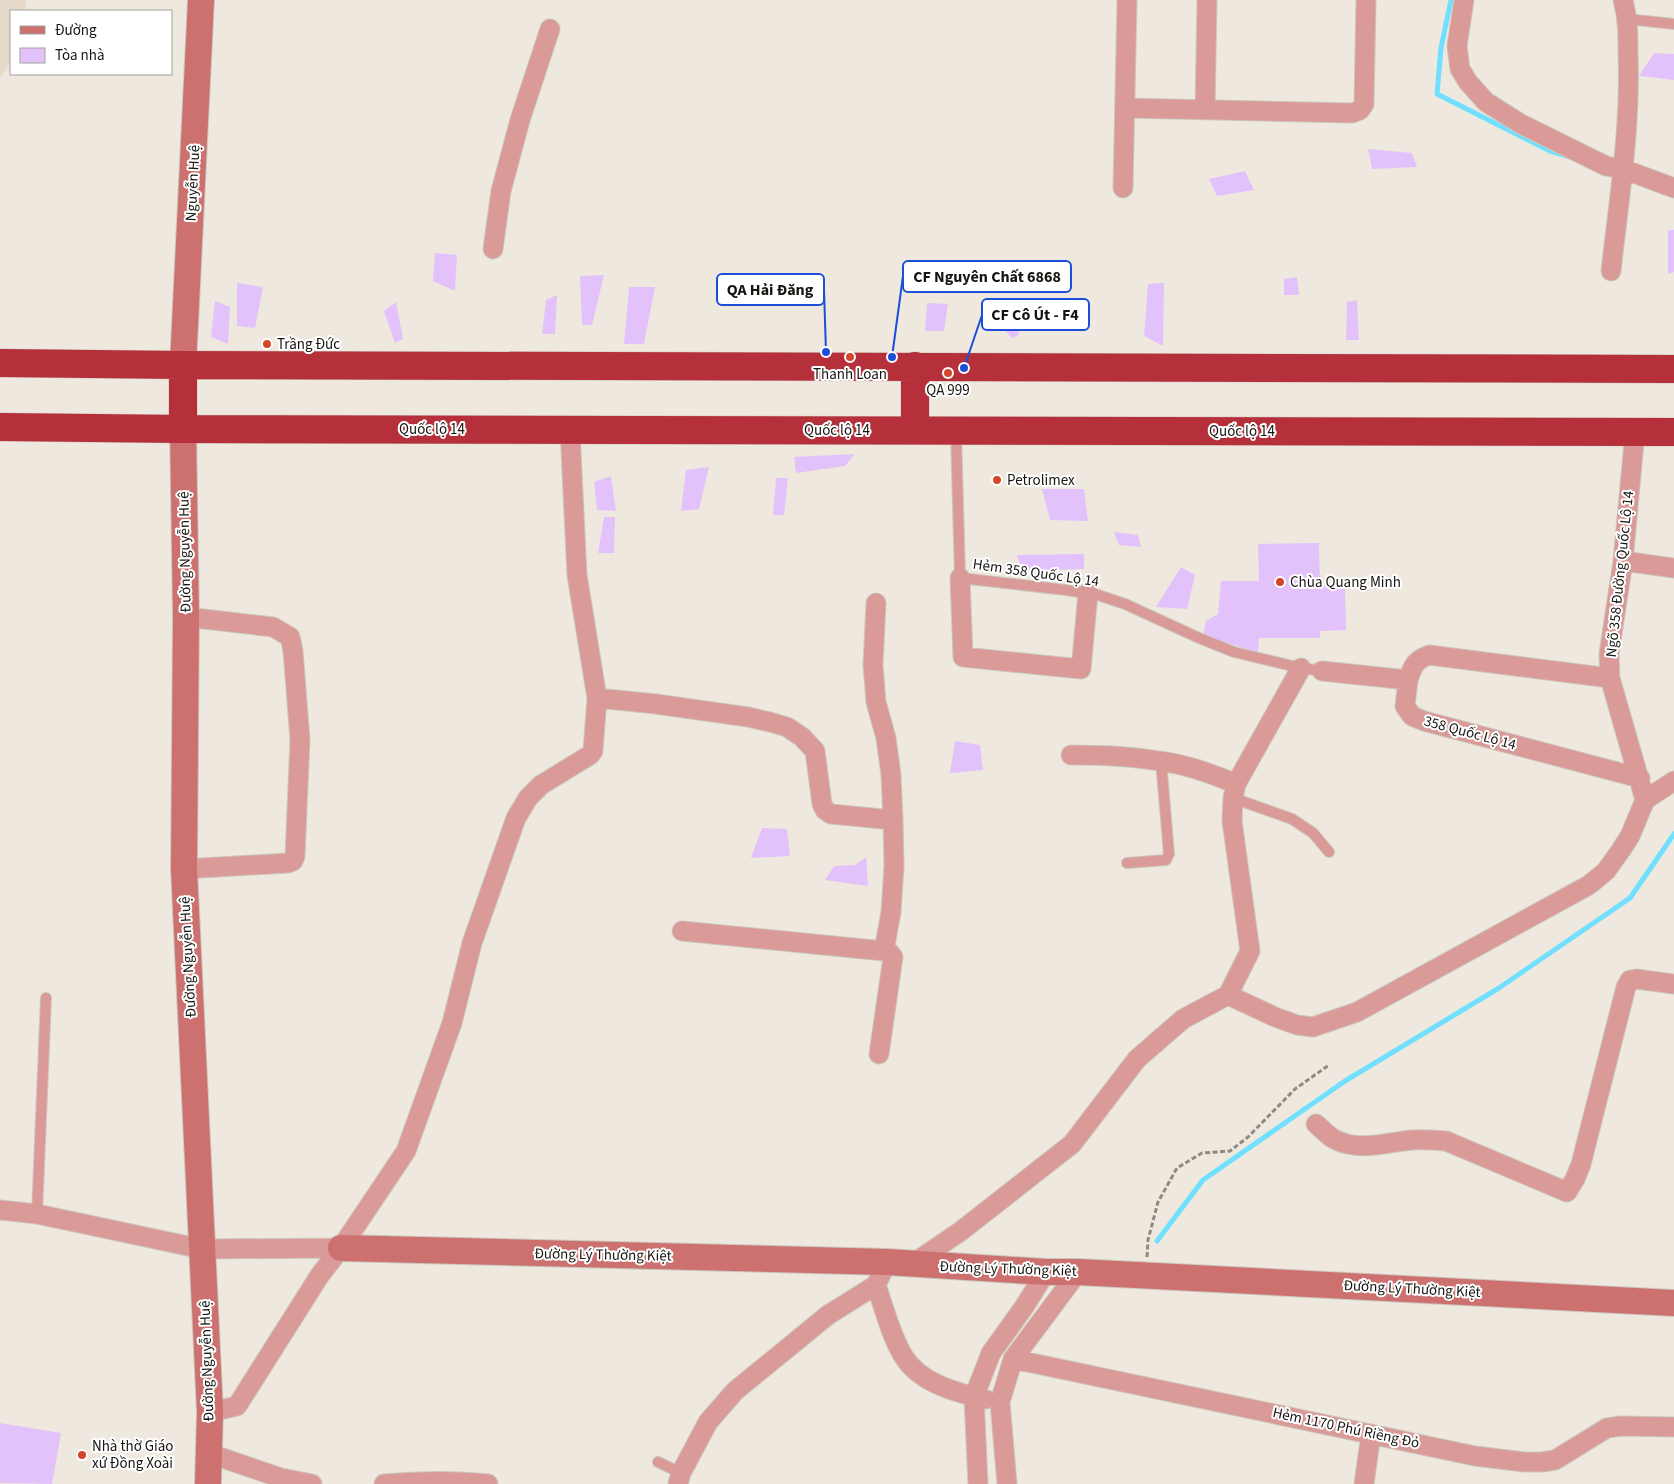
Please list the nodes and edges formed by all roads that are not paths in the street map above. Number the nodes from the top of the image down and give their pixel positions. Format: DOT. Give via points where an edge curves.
graph roads {
  1 [pos="201,0"];
  2 [pos="1127,0"];
  3 [pos="1207,0"];
  4 [pos="1366,0"];
  5 [pos="1464,0"];
  6 [pos="1623,0"];
  7 [pos="1627,19"];
  8 [pos="1674,24"];
  9 [pos="550,29"];
  10 [pos="1125,108"];
  11 [pos="1204,110"];
  12 [pos="1621,176"];
  13 [pos="1123,188"];
  14 [pos="1674,188"];
  15 [pos="493,249"];
  16 [pos="1611,271"];
  17 [pos="0,363"];
  18 [pos="183,365"];
  19 [pos="915,366"];
  20 [pos="1674,369"];
  21 [pos="0,427"];
  22 [pos="183,429"];
  23 [pos="570,430"];
  24 [pos="915,430"];
  25 [pos="956,430"];
  26 [pos="1635,432"];
  27 [pos="1674,432"];
  28 [pos="1623,561"];
  29 [pos="1674,568"];
  30 [pos="960,578"];
  31 [pos="1088,593"];
  32 [pos="876,603"];
  33 [pos="186,617"];
  34 [pos="1301,668"];
  35 [pos="1322,671"];
  36 [pos="1610,678"];
  37 [pos="1408,680"];
  38 [pos="597,698"];
  39 [pos="1072,754"];
  40 [pos="1161,761"];
  41 [pos="1640,778"];
  42 [pos="1674,780"];
  43 [pos="1235,791"];
  44 [pos="1645,800"];
  45 [pos="893,820"];
  46 [pos="1329,852"];
  47 [pos="1127,863"];
  48 [pos="184,869"];
  49 [pos="682,931"];
  50 [pos="884,950"];
  51 [pos="1674,984"];
  52 [pos="1228,995"];
  53 [pos="46,998"];
  54 [pos="879,1054"];
  55 [pos="1316,1124"];
  56 [pos="0,1210"];
  57 [pos="37,1214"];
  58 [pos="202,1248"];
  59 [pos="341,1248"];
  60 [pos="891,1270"];
  61 [pos="1046,1272"];
  62 [pos="1078,1272"];
  63 [pos="1674,1303"];
  64 [pos="1013,1359"];
  65 [pos="974,1397"];
  66 [pos="1000,1402"];
  67 [pos="210,1412"];
  68 [pos="1674,1427"];
  69 [pos="1371,1434"];
  70 [pos="208,1453"];
  71 [pos="658,1462"];
  72 [pos="679,1479"];
  73 [pos="208,1484"];
  74 [pos="312,1484"];
  75 [pos="384,1484"];
  76 [pos="488,1484"];
  77 [pos="978,1484"];
  78 [pos="1007,1484"];
  79 [pos="1364,1484"];
  1 -- 18 [label="street, Nguyễn Huệ"];
  2 -- 10 [label="street"];
  3 -- 11 [label="street"];
  4 -- 11 [label="street" via="1364,104 1360,110 1352,113"];
  5 -- 12 [label="street" via="1457,46 1460,69 1468,82 1486,102 1521,124"];
  6 -- 7 [label="street"];
  7 -- 8 [label="lane"];
  7 -- 12 [label="street" via="1629,74"];
  9 -- 15 [label="street" via="520,120 501,192"];
  10 -- 11 [label="street"];
  10 -- 13 [label="street"];
  12 -- 14 [label="street"];
  12 -- 16 [label="street"];
  17 -- 18 [label="highway"];
  18 -- 19 [label="highway"];
  18 -- 22 [label="highway"];
  19 -- 20 [label="highway"];
  19 -- 24 [label="highway"];
  21 -- 22 [label="highway, Quốc lộ 14"];
  22 -- 23 [label="highway, Quốc lộ 14"];
  22 -- 33 [label="street, Đường Nguyễn Huệ"];
  23 -- 24 [label="highway, Quốc lộ 14"];
  23 -- 38 [label="street" via="577,575"];
  24 -- 25 [label="highway, Quốc lộ 14"];
  25 -- 26 [label="highway, Quốc lộ 14"];
  25 -- 30 [label="lane, Hẻm 358 Quốc Lộ 14"];
  26 -- 27 [label="highway, Quốc lộ 14"];
  26 -- 28 [label="street, Ngõ 358 Đường Quốc Lộ 14"];
  28 -- 29 [label="street"];
  28 -- 36 [label="street, Ngõ 358 Đường Quốc Lộ 14" via="1609,654"];
  30 -- 31 [label="lane, Hẻm 358 Quốc Lộ 14"];
  30 -- 31 [label="street" via="963,656 1081,669"];
  31 -- 34 [label="lane, Hẻm 358 Quốc Lộ 14" via="1125,604 1234,652"];
  32 -- 45 [label="street" via="876,702 892,775"];
  33 -- 48 [label="street, Đường Nguyễn Huệ"];
  33 -- 48 [label="street" via="273,627 290,637 300,740 293,861"];
  34 -- 35 [label="lane"];
  34 -- 43 [label="street"];
  35 -- 37 [label="street"];
  36 -- 37 [label="street" via="1429,655 1418,659"];
  36 -- 41 [label="street, Ngõ 358 Đường Quốc Lộ 14"];
  37 -- 41 [label="street, 358 Quốc Lộ 14" via="1405,706 1412,716"];
  38 -- 45 [label="street" via="748,717 787,727 815,751 825,810 831,814"];
  38 -- 59 [label="street" via="593,751 541,785 528,798 516,818 472,943 452,1023 406,1151"];
  39 -- 40 [label="street"];
  40 -- 43 [label="street" via="1218,776"];
  40 -- 47 [label="lane" via="1168,858"];
  41 -- 44 [label="street, Ngõ 358 Đường Quốc Lộ 14"];
  42 -- 44 [label="street"];
  43 -- 46 [label="lane" via="1292,819 1313,833"];
  43 -- 52 [label="street" via="1232,821 1250,952"];
  44 -- 52 [label="street" via="1621,850 1606,871 1590,885 1357,1012 1313,1027 1297,1025"];
  45 -- 50 [label="street" via="891,912"];
  48 -- 58 [label="street, Đường Nguyễn Huệ"];
  49 -- 50 [label="street"];
  50 -- 54 [label="street" via="893,957"];
  51 -- 55 [label="street" via="1636,979 1630,980 1626,987 1581,1164 1567,1192 1446,1142 1412,1140 1367,1146 1345,1144 1333,1139"];
  52 -- 60 [label="street" via="1183,1019 1137,1059 1072,1144 961,1231"];
  53 -- 57 [label="lane"];
  56 -- 57 [label="street"];
  57 -- 58 [label="street"];
  58 -- 59 [label="street"];
  58 -- 67 [label="street, Đường Nguyễn Huệ"];
  59 -- 60 [label="street, Đường Lý Thường Kiệt"];
  59 -- 67 [label="street" via="320,1275 237,1406"];
  60 -- 61 [label="street, Đường Lý Thường Kiệt"];
  60 -- 65 [label="street" via="898,1345 904,1358 939,1385"];
  60 -- 72 [label="street" via="828,1315 735,1391 708,1422"];
  61 -- 62 [label="street, Đường Lý Thường Kiệt"];
  61 -- 65 [label="street" via="991,1353"];
  62 -- 63 [label="street, Đường Lý Thường Kiệt"];
  62 -- 64 [label="street"];
  64 -- 66 [label="street"];
  64 -- 69 [label="street, Hẻm 1170 Phú Riềng Đỏ"];
  65 -- 66 [label="street"];
  65 -- 77 [label="street"];
  66 -- 78 [label="street"];
  67 -- 70 [label="street, Đường Nguyễn Huệ"];
  68 -- 69 [label="street, Hẻm 1170 Phú Riềng Đỏ" via="1607,1428 1555,1460 1542,1462 1475,1456"];
  69 -- 79 [label="street"];
  70 -- 73 [label="street, Đường Nguyễn Huệ"];
  70 -- 74 [label="street" via="281,1478"];
  71 -- 72 [label="lane"];
  75 -- 76 [label="street" via="423,1481"];
}
